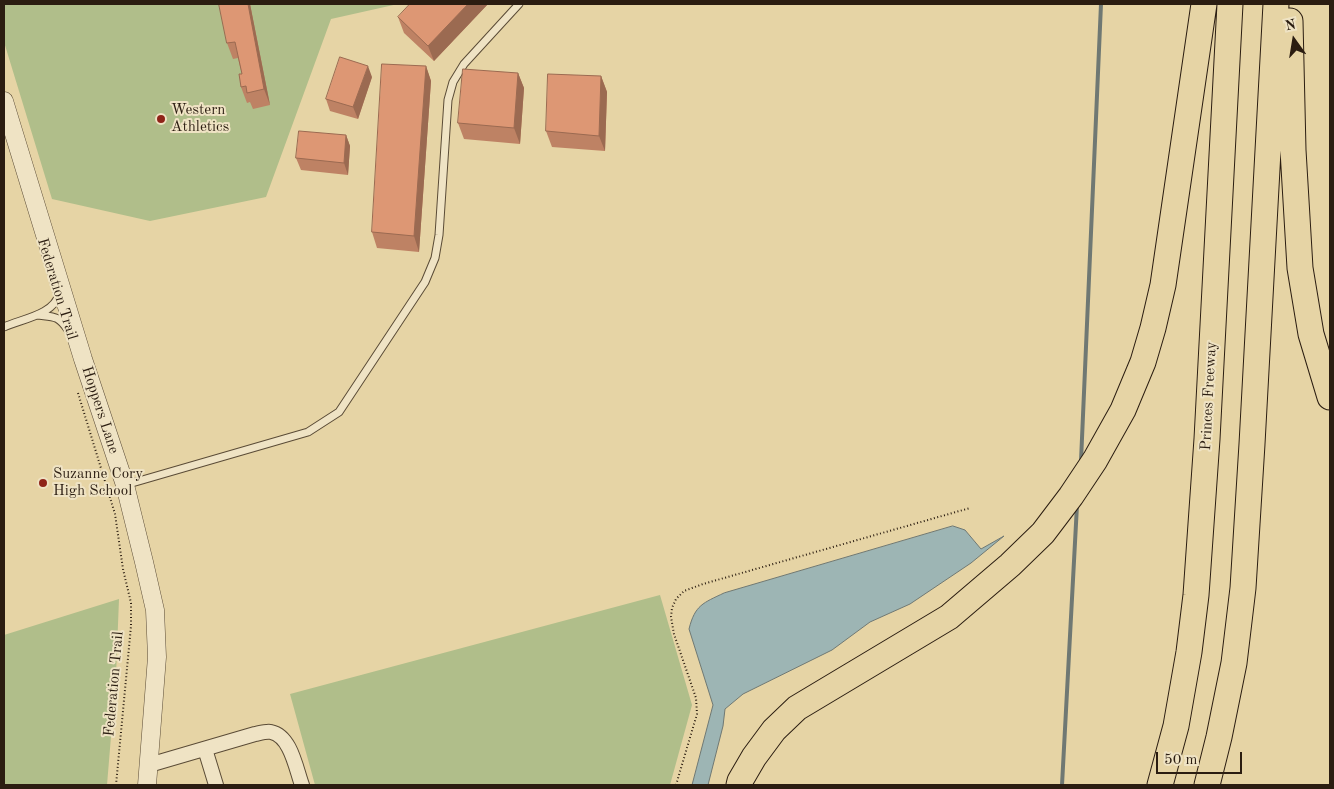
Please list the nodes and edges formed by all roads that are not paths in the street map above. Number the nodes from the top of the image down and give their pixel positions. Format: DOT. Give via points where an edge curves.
graph roads {
  1 [pos="518,4"];
  2 [pos="1204,4"];
  3 [pos="1230,4"];
  4 [pos="1276,4"];
  5 [pos="1290,4"];
  6 [pos="4,101"];
  7 [pos="61,287"];
  8 [pos="37,315"];
  9 [pos="4,327"];
  10 [pos="83,359"];
  11 [pos="1330,397"];
  12 [pos="125,485"];
  13 [pos="205,749"];
  14 [pos="149,765"];
  15 [pos="147,785"];
  16 [pos="216,785"];
  17 [pos="302,785"];
  18 [pos="739,785"];
  19 [pos="1160,785"];
  20 [pos="1206,785"];
  1 -- 12 [label="lane" via="464,64 453,82 448,100 435,258 425,282 339,412 308,432"];
  2 -- 18 [label="highway" via="1163,285 1153,328 1123,410 1095,460 1043,533 1010,564 949,617 797,708 774,730"];
  3 -- 19 [label="highway, Princes Freeway" via="1196,595 1176,726"];
  4 -- 20 [label="highway" via="1243,588 1234,663"];
  5 -- 11 [label="highway" via="1293,150 1300,268 1311,334"];
  6 -- 7 [label="street, Hoppers Lane"];
  7 -- 8 [label="lane" via="58,300"];
  7 -- 10 [label="street, Hoppers Lane"];
  8 -- 9 [label="lane"];
  8 -- 10 [label="lane" via="61,320"];
  10 -- 12 [label="street, Hoppers Lane"];
  12 -- 14 [label="street, Hoppers Lane" via="155,610 157,657"];
  13 -- 14 [label="street"];
  13 -- 16 [label="street"];
  13 -- 17 [label="street" via="271,732 283,737"];
  14 -- 15 [label="street, Hoppers Lane"];
}
